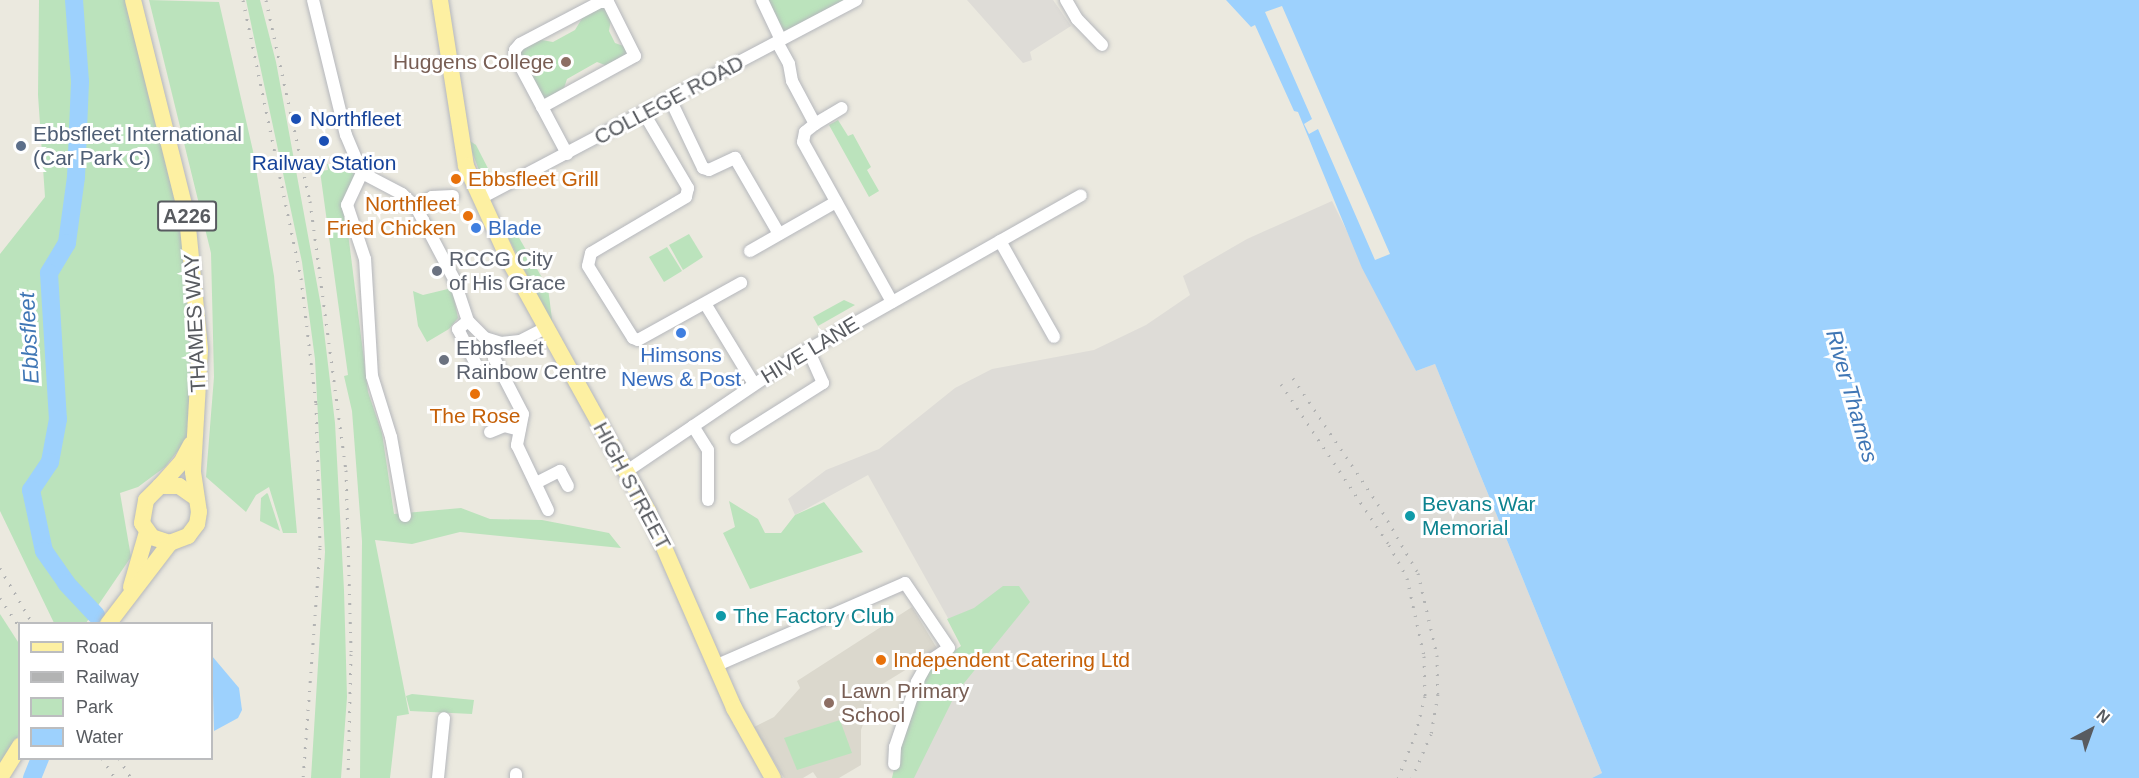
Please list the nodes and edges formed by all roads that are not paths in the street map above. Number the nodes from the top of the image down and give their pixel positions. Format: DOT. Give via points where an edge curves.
graph roads {
  1 [pos="133,0"];
  2 [pos="313,0"];
  3 [pos="440,0"];
  4 [pos="762,0"];
  5 [pos="856,0"];
  6 [pos="1066,0"];
  7 [pos="779,41"];
  8 [pos="1102,45"];
  9 [pos="671,101"];
  10 [pos="542,107"];
  11 [pos="842,108"];
  12 [pos="645,115"];
  13 [pos="815,124"];
  14 [pos="567,154"];
  15 [pos="362,173"];
  16 [pos="1081,195"];
  17 [pos="453,196"];
  18 [pos="481,198"];
  19 [pos="836,202"];
  20 [pos="416,207"];
  21 [pos="779,234"];
  22 [pos="1000,241"];
  23 [pos="750,251"];
  24 [pos="741,283"];
  25 [pos="892,302"];
  26 [pos="706,305"];
  27 [pos="468,321"];
  28 [pos="546,328"];
  29 [pos="1054,337"];
  30 [pos="495,342"];
  31 [pos="808,350"];
  32 [pos="475,363"];
  33 [pos="754,384"];
  34 [pos="693,426"];
  35 [pos="520,430"];
  36 [pos="490,432"];
  37 [pos="196,437"];
  38 [pos="736,438"];
  39 [pos="627,471"];
  40 [pos="536,483"];
  41 [pos="160,486"];
  42 [pos="568,486"];
  43 [pos="196,498"];
  44 [pos="708,500"];
  45 [pos="548,510"];
  46 [pos="405,516"];
  47 [pos="147,532"];
  48 [pos="170,543"];
  49 [pos="129,593"];
  50 [pos="110,621"];
  51 [pos="715,666"];
  52 [pos="444,718"];
  53 [pos="18,750"];
  54 [pos="894,764"];
  55 [pos="0,778"];
  56 [pos="438,778"];
  57 [pos="773,778"];
  1 -- 37 [label="main road, THAMES WAY / A226" via="179,178 192,246 200,349"];
  2 -- 15 [label="street" via="344,129"];
  3 -- 18 [label="main road, HIGH STREET" via="458,129 466,166"];
  4 -- 7 [label="street"];
  5 -- 7 [label="street, COLLEGE ROAD"];
  6 -- 8 [label="street" via="1077,19"];
  7 -- 9 [label="street, COLLEGE ROAD"];
  7 -- 13 [label="street" via="792,81"];
  9 -- 12 [label="street, COLLEGE ROAD"];
  9 -- 21 [label="street" via="703,168 709,170 735,158"];
  10 -- 10 [label="street" via="514,56 515,50 600,2 608,2 635,56"];
  10 -- 14 [label="street"];
  11 -- 13 [label="street"];
  12 -- 14 [label="street, COLLEGE ROAD"];
  12 -- 26 [label="street" via="688,188 686,197 591,253 586,262 633,338 638,340"];
  13 -- 19 [label="street" via="805,132 803,142"];
  14 -- 18 [label="street, COLLEGE ROAD"];
  15 -- 20 [label="street" via="402,194"];
  15 -- 46 [label="street" via="347,205 365,259 372,376 391,437"];
  16 -- 22 [label="street, HIVE LANE"];
  17 -- 20 [label="street" via="431,197"];
  18 -- 28 [label="main road, HIGH STREET"];
  19 -- 21 [label="street"];
  19 -- 25 [label="street"];
  20 -- 27 [label="street" via="456,281"];
  21 -- 23 [label="street"];
  22 -- 25 [label="street, HIVE LANE"];
  22 -- 29 [label="street"];
  24 -- 26 [label="street"];
  25 -- 31 [label="street, HIVE LANE"];
  26 -- 33 [label="street"];
  27 -- 30 [label="street"];
  27 -- 32 [label="street" via="458,329"];
  28 -- 30 [label="street" via="520,341"];
  28 -- 39 [label="main road, HIGH STREET"];
  30 -- 35 [label="street" via="494,358 522,412"];
  31 -- 33 [label="street, HIVE LANE"];
  31 -- 38 [label="street" via="823,383"];
  33 -- 34 [label="street, HIVE LANE"];
  34 -- 39 [label="street, HIVE LANE"];
  34 -- 44 [label="street" via="708,450"];
  35 -- 36 [label="street" via="504,426"];
  35 -- 40 [label="street" via="517,445"];
  37 -- 41 [label="main road, THAMES WAY / A226" via="182,463"];
  37 -- 43 [label="main road, THAMES WAY / A226"];
  39 -- 51 [label="main road, HIGH STREET" via="660,536"];
  40 -- 42 [label="street" via="560,471"];
  40 -- 45 [label="street"];
  41 -- 43 [label="main road" via="179,486"];
  41 -- 47 [label="main road" via="144,503 142,523"];
  43 -- 48 [label="main road" via="200,512 196,528 182,540"];
  47 -- 48 [label="main road"];
  47 -- 49 [label="main road"];
  48 -- 49 [label="main road"];
  49 -- 50 [label="main road"];
  51 -- 54 [label="street" via="899,582 908,586 949,648 928,662 918,682 895,747"];
  51 -- 57 [label="main road, HIGH STREET"];
  52 -- 56 [label="street"];
  53 -- 55 [label="main road"];
}
